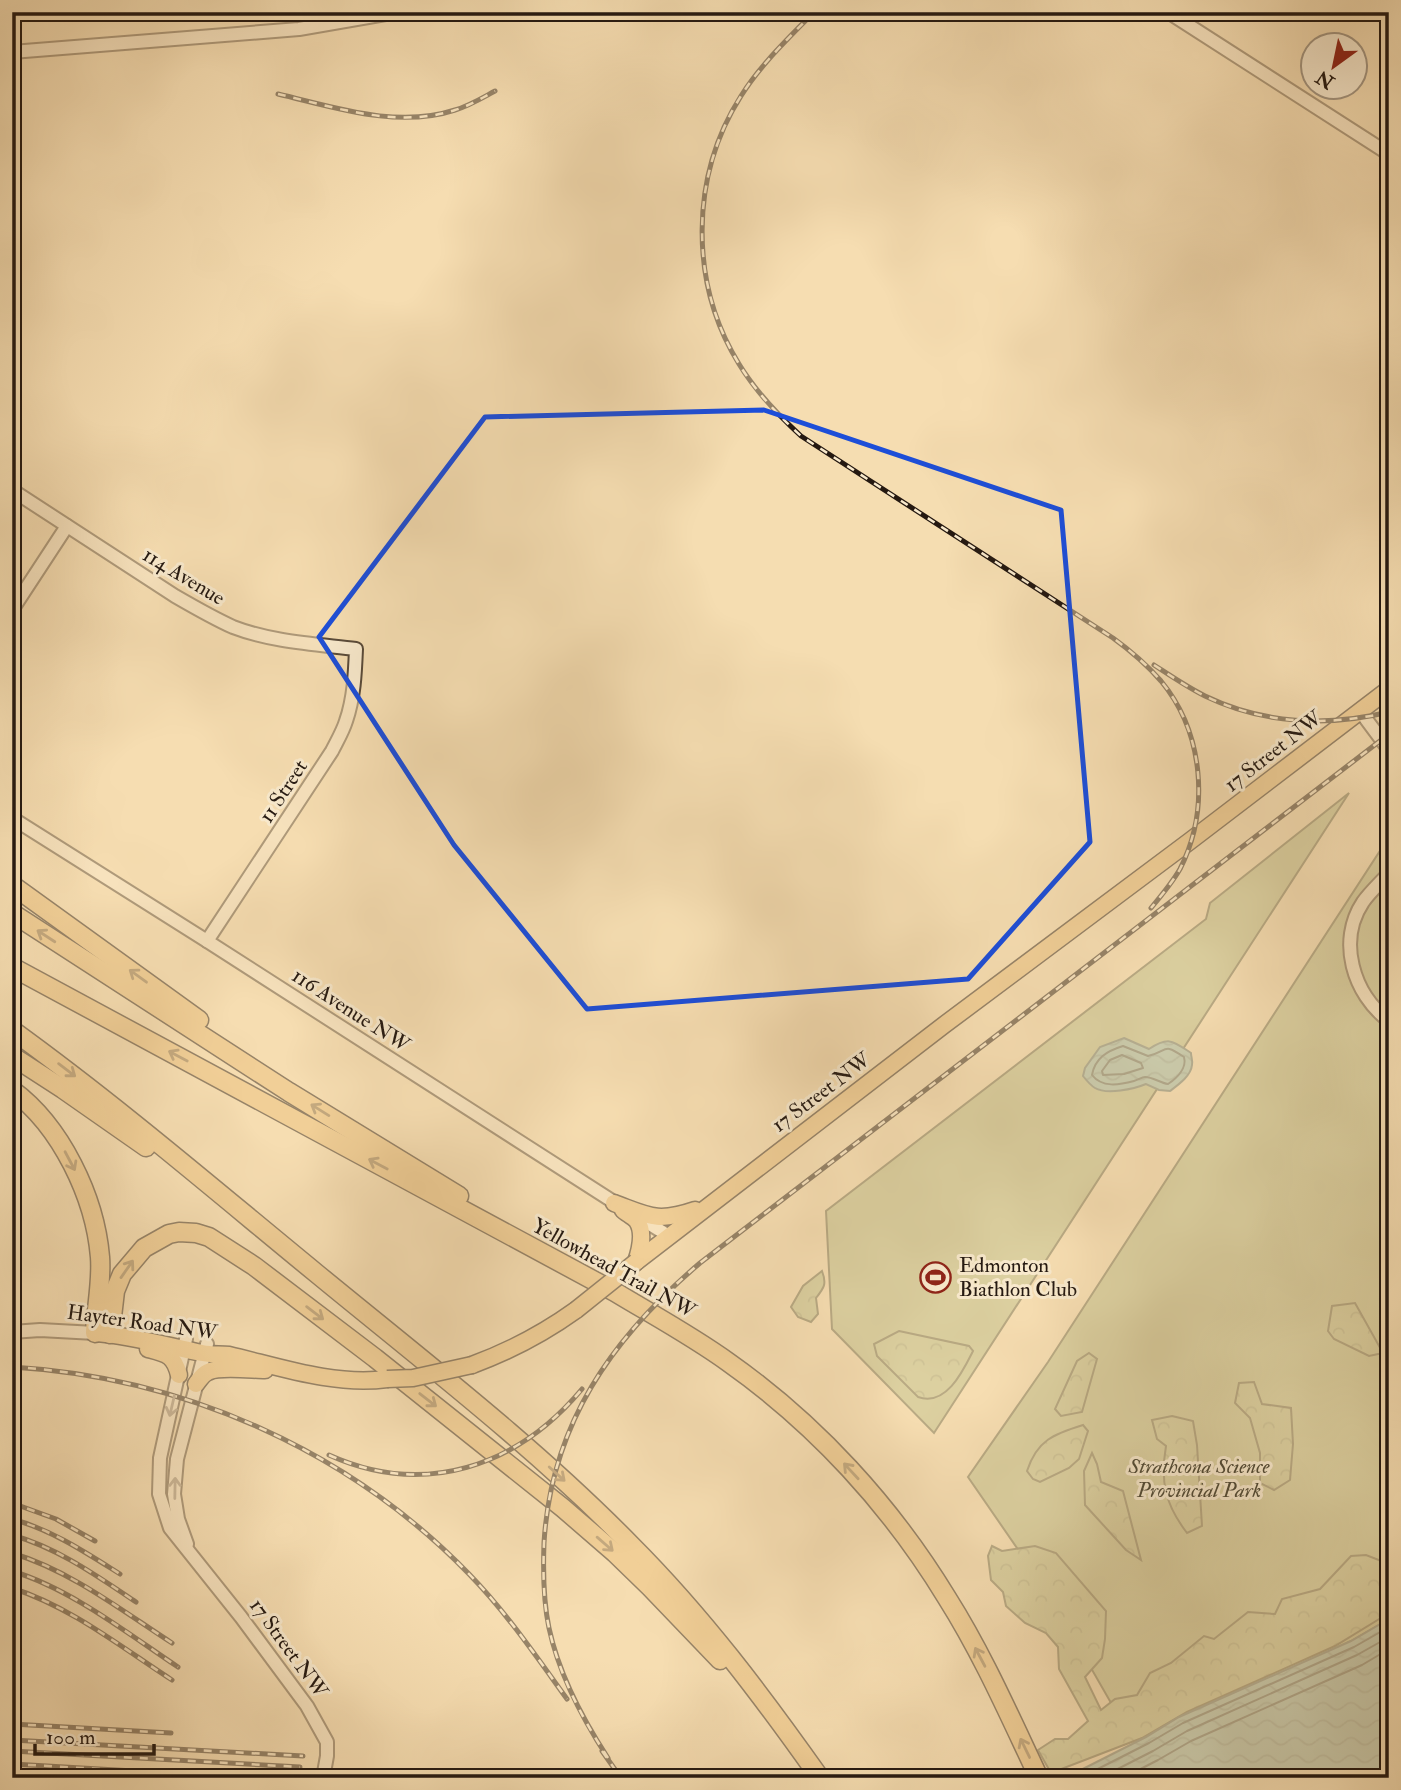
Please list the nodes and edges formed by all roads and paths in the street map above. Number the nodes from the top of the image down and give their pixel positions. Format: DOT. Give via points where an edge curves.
graph roads {
  1 [pos="397,12"];
  2 [pos="1168,12"];
  3 [pos="12,52"];
  4 [pos="1389,154"];
  5 [pos="12,490"];
  6 [pos="67,526"];
  7 [pos="12,610"];
  8 [pos="356,649"];
  9 [pos="1389,689"];
  10 [pos="1360,711"];
  11 [pos="1389,750"];
  12 [pos="12,818"];
  13 [pos="1389,873"];
  14 [pos="12,885"];
  15 [pos="12,913"];
  16 [pos="207,941"];
  17 [pos="12,967"];
  18 [pos="1389,1021"];
  19 [pos="12,1030"];
  20 [pos="12,1056"];
  21 [pos="12,1090"];
  22 [pos="289,1091"];
  23 [pos="614,1203"];
  24 [pos="708,1205"];
  25 [pos="669,1236"];
  26 [pos="636,1262"];
  27 [pos="306,1265"];
  28 [pos="589,1278"];
  29 [pos="106,1330"];
  30 [pos="12,1332"];
  31 [pos="185,1343"];
  32 [pos="205,1349"];
  33 [pos="289,1370"];
  34 [pos="178,1375"];
  35 [pos="196,1384"];
  36 [pos="190,1554"];
  37 [pos="775,1715"];
  38 [pos="323,1778"];
  39 [pos="820,1778"];
  40 [pos="1039,1778"];
  1 -- 3 [label="street" via="299,29"];
  2 -- 4 [label="street"];
  5 -- 6 [label="street, 114 Avenue"];
  6 -- 7 [label="street"];
  6 -- 8 [label="street, 114 Avenue" via="175,596 233,627 295,642"];
  8 -- 16 [label="street, 11 Street" via="350,708 332,751"];
  9 -- 10 [label="main road, 17 Street NW"];
  10 -- 11 [label="street"];
  10 -- 24 [label="main road, 17 Street NW"];
  12 -- 16 [label="street, 116 Avenue NW"];
  13 -- 18 [label="street" via="1362,904 1350,935 1350,954 1359,985"];
  22 -- 14 [label="highway, one-way" via="250,1057"];
  22 -- 15 [label="highway, one-way"];
  16 -- 23 [label="street, 116 Avenue NW"];
  28 -- 17 [label="highway, Yellowhead Trail NW, one-way"];
  19 -- 27 [label="highway, one-way" via="79,1079"];
  20 -- 27 [label="highway" via="142,1144"];
  21 -- 29 [label="highway, one-way" via="57,1138 80,1180 93,1216"];
  28 -- 22 [label="highway, one-way"];
  23 -- 24 [label="main road" via="663,1218"];
  23 -- 25 [label="street, 116 Avenue NW"];
  23 -- 26 [label="main road" via="637,1222 641,1235"];
  24 -- 25 [label="main road, 17 Street NW"];
  25 -- 26 [label="main road, 17 Street NW"];
  26 -- 33 [label="main road, 17 Street NW, bridge" via="554,1325 472,1365 413,1378 369,1380"];
  27 -- 37 [label="highway, one-way" via="506,1429 598,1512 691,1609"];
  40 -- 28 [label="highway, Yellowhead Trail NW, one-way" via="947,1596 883,1507 828,1446 730,1363"];
  29 -- 30 [label="street, Hayter Road NW" via="68,1325"];
  29 -- 31 [label="main road, 17 Street NW"];
  29 -- 34 [label="main road" via="135,1346 167,1355 176,1363"];
  29 -- 37 [label="highway, one-way" via="122,1274 144,1248 179,1232 209,1237 375,1358 563,1508 650,1587"];
  31 -- 32 [label="main road, 17 Street NW"];
  31 -- 34 [label="street, 17 Street NW"];
  32 -- 33 [label="main road, 17 Street NW" via="212,1346 225,1354"];
  32 -- 35 [label="street, 17 Street NW"];
  33 -- 35 [label="main road" via="212,1370"];
  34 -- 36 [label="street, 17 Street NW, one-way" via="160,1458 159,1494 170,1528"];
  36 -- 35 [label="street, 17 Street NW, one-way" via="174,1494 177,1459"];
  36 -- 38 [label="street, 17 Street NW" via="307,1706 327,1742"];
  37 -- 39 [label="highway"];
}
